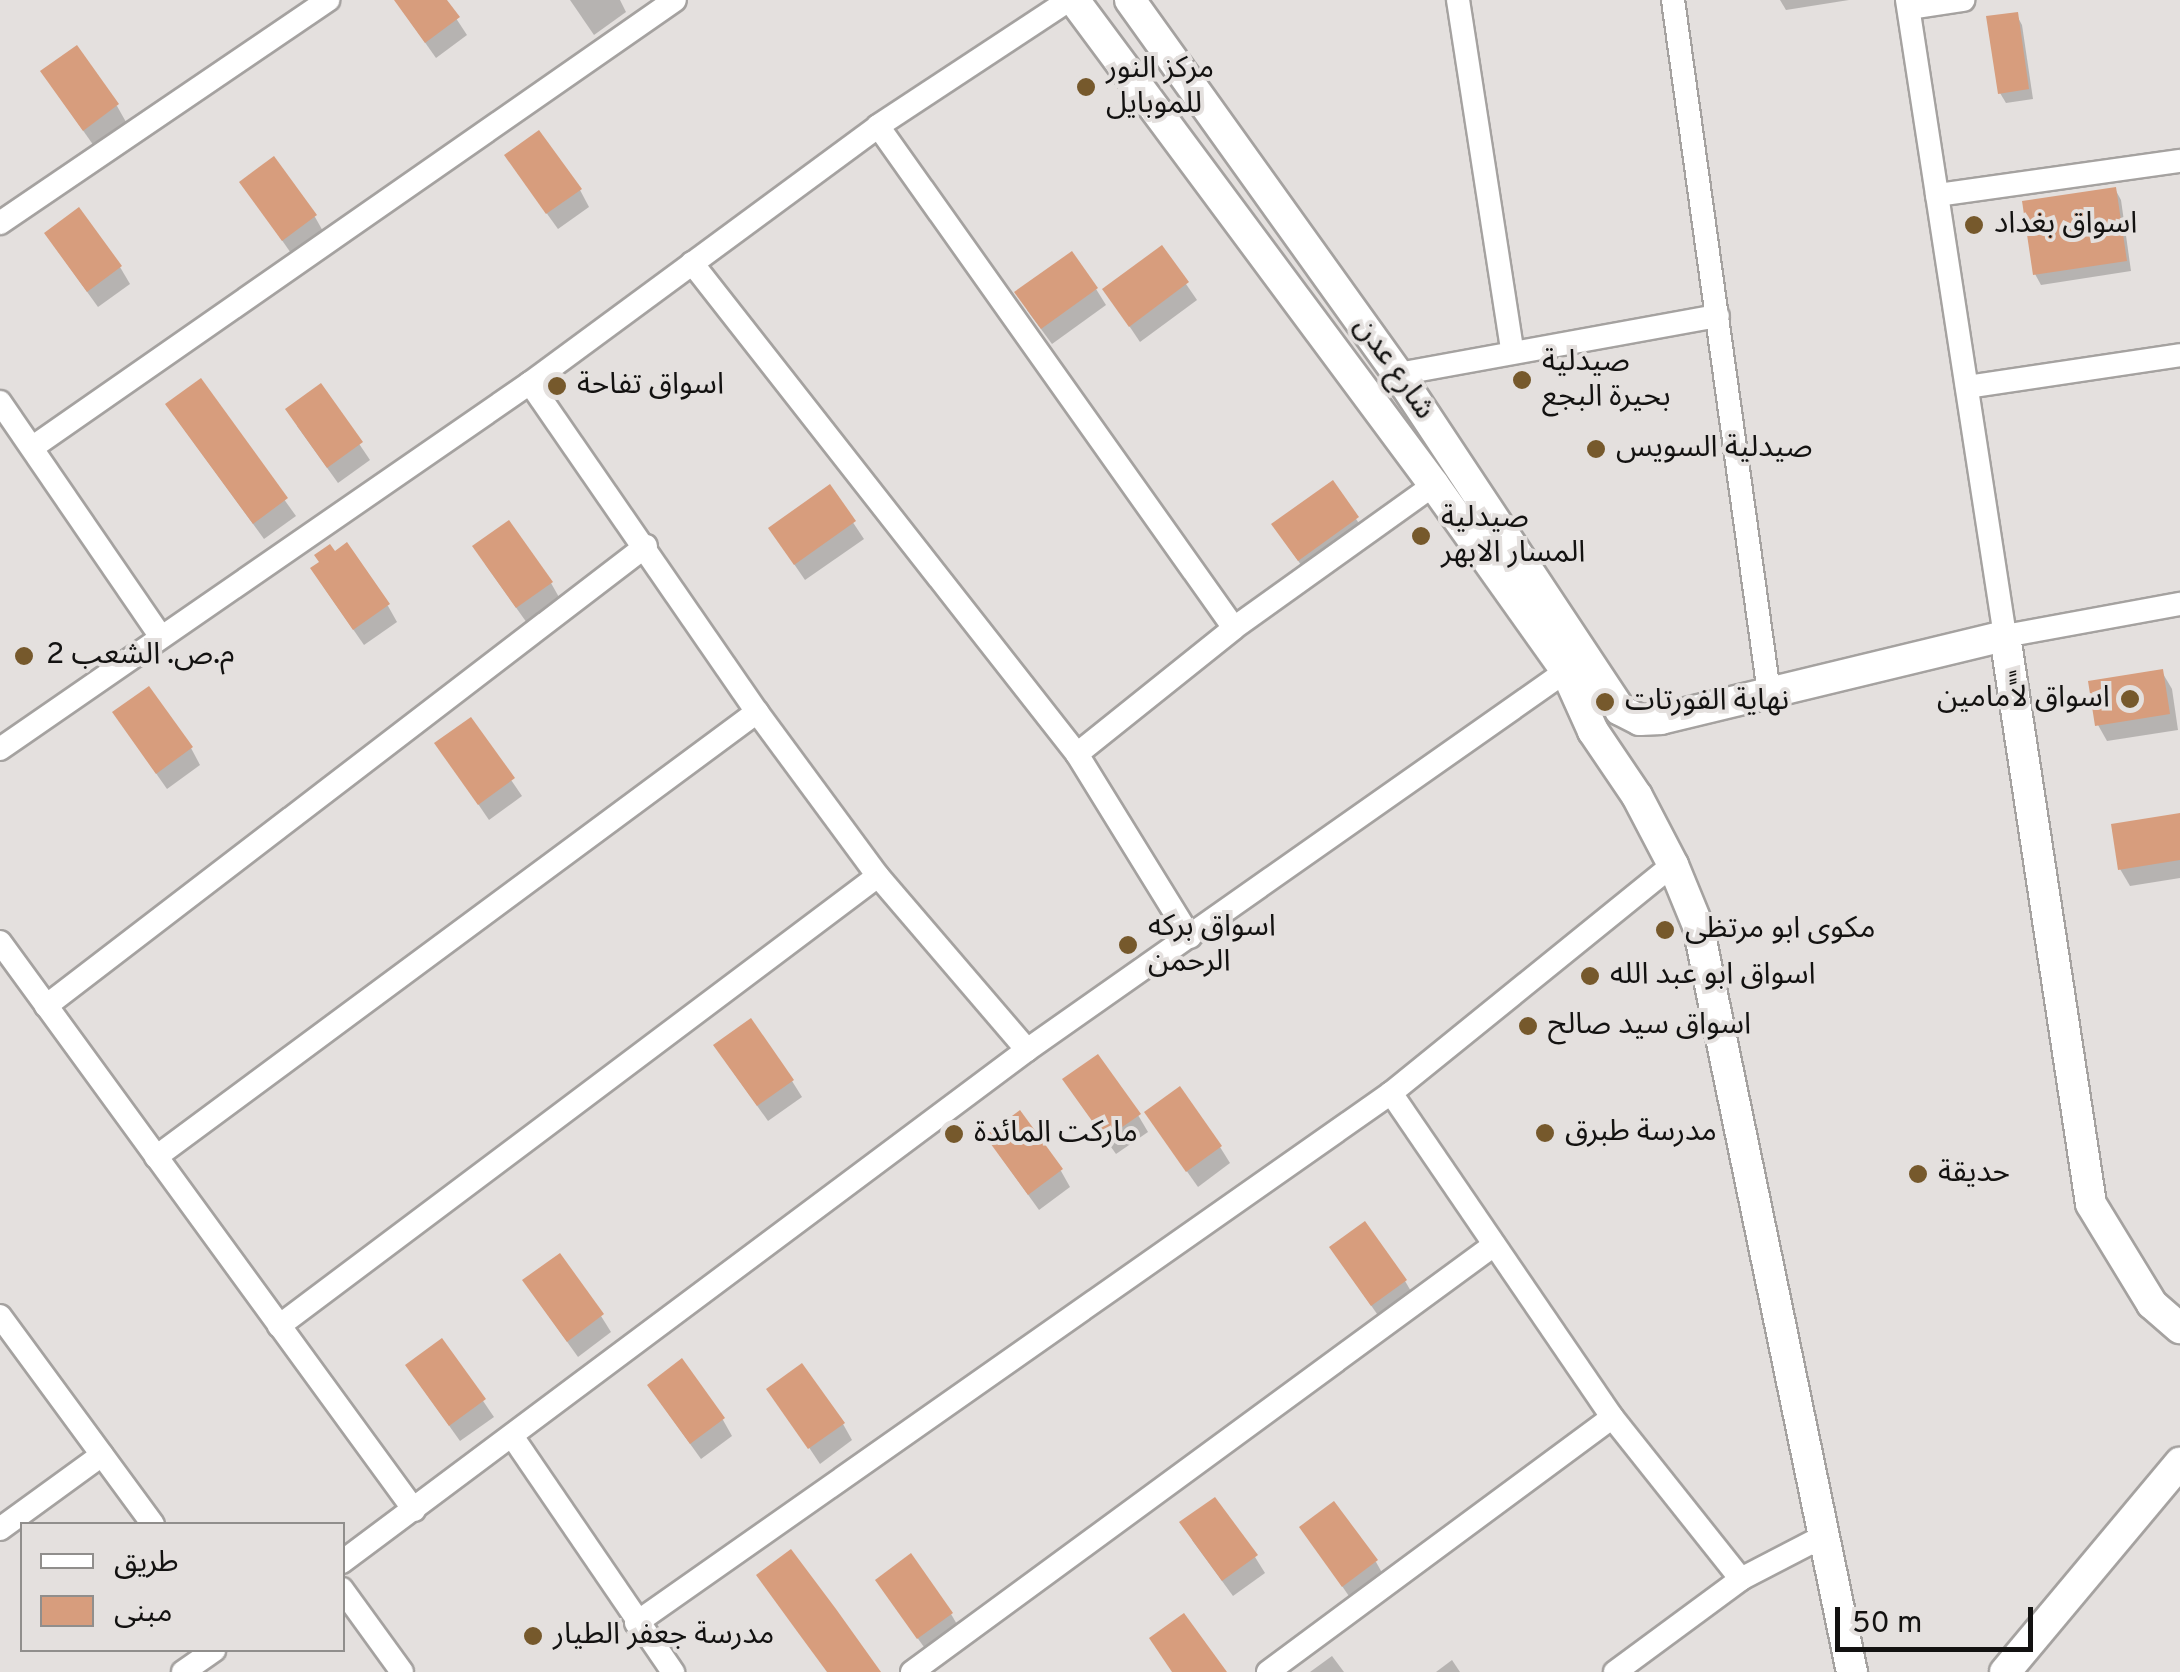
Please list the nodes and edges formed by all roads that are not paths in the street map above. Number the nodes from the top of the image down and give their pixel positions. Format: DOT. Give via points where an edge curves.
graph roads {
  1 [pos="328,0"];
  2 [pos="675,0"];
  3 [pos="1072,0"];
  4 [pos="1130,0"];
  5 [pos="1458,0"];
  6 [pos="1673,0"];
  7 [pos="1962,0"];
  8 [pos="1908,4"];
  9 [pos="878,126"];
  10 [pos="2180,161"];
  11 [pos="1938,195"];
  12 [pos="0,224"];
  13 [pos="692,263"];
  14 [pos="1718,316"];
  15 [pos="1512,350"];
  16 [pos="2180,356"];
  17 [pos="1398,374"];
  18 [pos="530,383"];
  19 [pos="1967,387"];
  20 [pos="0,402"];
  21 [pos="33,447"];
  22 [pos="1434,485"];
  23 [pos="646,546"];
  24 [pos="2180,604"];
  25 [pos="1234,628"];
  26 [pos="160,636"];
  27 [pos="2005,636"];
  28 [pos="1566,671"];
  29 [pos="1769,693"];
  30 [pos="757,712"];
  31 [pos="0,749"];
  32 [pos="1077,754"];
  33 [pos="1673,865"];
  34 [pos="878,876"];
  35 [pos="1190,937"];
  36 [pos="0,942"];
  37 [pos="46,1006"];
  38 [pos="1028,1050"];
  39 [pos="1391,1092"];
  40 [pos="156,1157"];
  41 [pos="1494,1245"];
  42 [pos="0,1316"];
  43 [pos="279,1326"];
  44 [pos="2180,1328"];
  45 [pos="1612,1417"];
  46 [pos="512,1436"];
  47 [pos="102,1455"];
  48 [pos="2180,1463"];
  49 [pos="414,1510"];
  50 [pos="152,1522"];
  51 [pos="0,1529"];
  52 [pos="1822,1537"];
  53 [pos="345,1560"];
  54 [pos="1741,1578"];
  55 [pos="345,1593"];
  56 [pos="636,1623"];
  57 [pos="211,1652"];
  58 [pos="182,1672"];
  59 [pos="402,1672"];
  60 [pos="673,1672"];
  61 [pos="912,1672"];
  62 [pos="1268,1672"];
  63 [pos="1615,1672"];
  64 [pos="1852,1672"];
  65 [pos="2005,1672"];
  1 -- 12 [label="street"];
  2 -- 21 [label="street"];
  3 -- 9 [label="street"];
  3 -- 22 [label="street, شارع عدن"];
  4 -- 17 [label="street, شارع عدن"];
  5 -- 15 [label="street"];
  6 -- 14 [label="street"];
  7 -- 8 [label="street"];
  8 -- 11 [label="street"];
  9 -- 13 [label="street"];
  9 -- 25 [label="street"];
  10 -- 11 [label="street"];
  11 -- 19 [label="street"];
  13 -- 18 [label="street"];
  13 -- 32 [label="street"];
  14 -- 15 [label="street"];
  14 -- 29 [label="street"];
  15 -- 17 [label="street"];
  16 -- 19 [label="street"];
  17 -- 29 [label="street, شارع عدن" via="1612,700 1630,716 1661,719"];
  18 -- 23 [label="street"];
  18 -- 26 [label="street"];
  19 -- 27 [label="street"];
  20 -- 21 [label="street"];
  21 -- 26 [label="street"];
  22 -- 25 [label="street"];
  22 -- 28 [label="street, شارع عدن"];
  23 -- 30 [label="street"];
  23 -- 37 [label="street"];
  24 -- 27 [label="street"];
  25 -- 32 [label="street"];
  26 -- 31 [label="street"];
  27 -- 29 [label="street"];
  27 -- 44 [label="street" via="2091,1204 2152,1304"];
  28 -- 33 [label="street, شارع عدن"];
  28 -- 35 [label="street"];
  30 -- 34 [label="street"];
  30 -- 40 [label="street"];
  32 -- 35 [label="street"];
  33 -- 39 [label="street"];
  33 -- 52 [label="street, شارع عدن" via="1698,926"];
  34 -- 38 [label="street"];
  34 -- 43 [label="street"];
  35 -- 38 [label="street"];
  36 -- 37 [label="street"];
  37 -- 40 [label="street"];
  38 -- 46 [label="street"];
  39 -- 41 [label="street"];
  39 -- 56 [label="street"];
  40 -- 43 [label="street"];
  41 -- 45 [label="street"];
  41 -- 61 [label="street"];
  42 -- 47 [label="street"];
  43 -- 49 [label="street"];
  45 -- 54 [label="street"];
  45 -- 62 [label="street"];
  46 -- 49 [label="street"];
  46 -- 56 [label="street"];
  47 -- 50 [label="street"];
  47 -- 51 [label="street"];
  48 -- 65 [label="street"];
  49 -- 53 [label="street"];
  52 -- 54 [label="street"];
  52 -- 64 [label="street, شارع عدن"];
  54 -- 63 [label="street"];
  55 -- 59 [label="street"];
  56 -- 60 [label="street"];
  57 -- 58 [label="street"];
}
